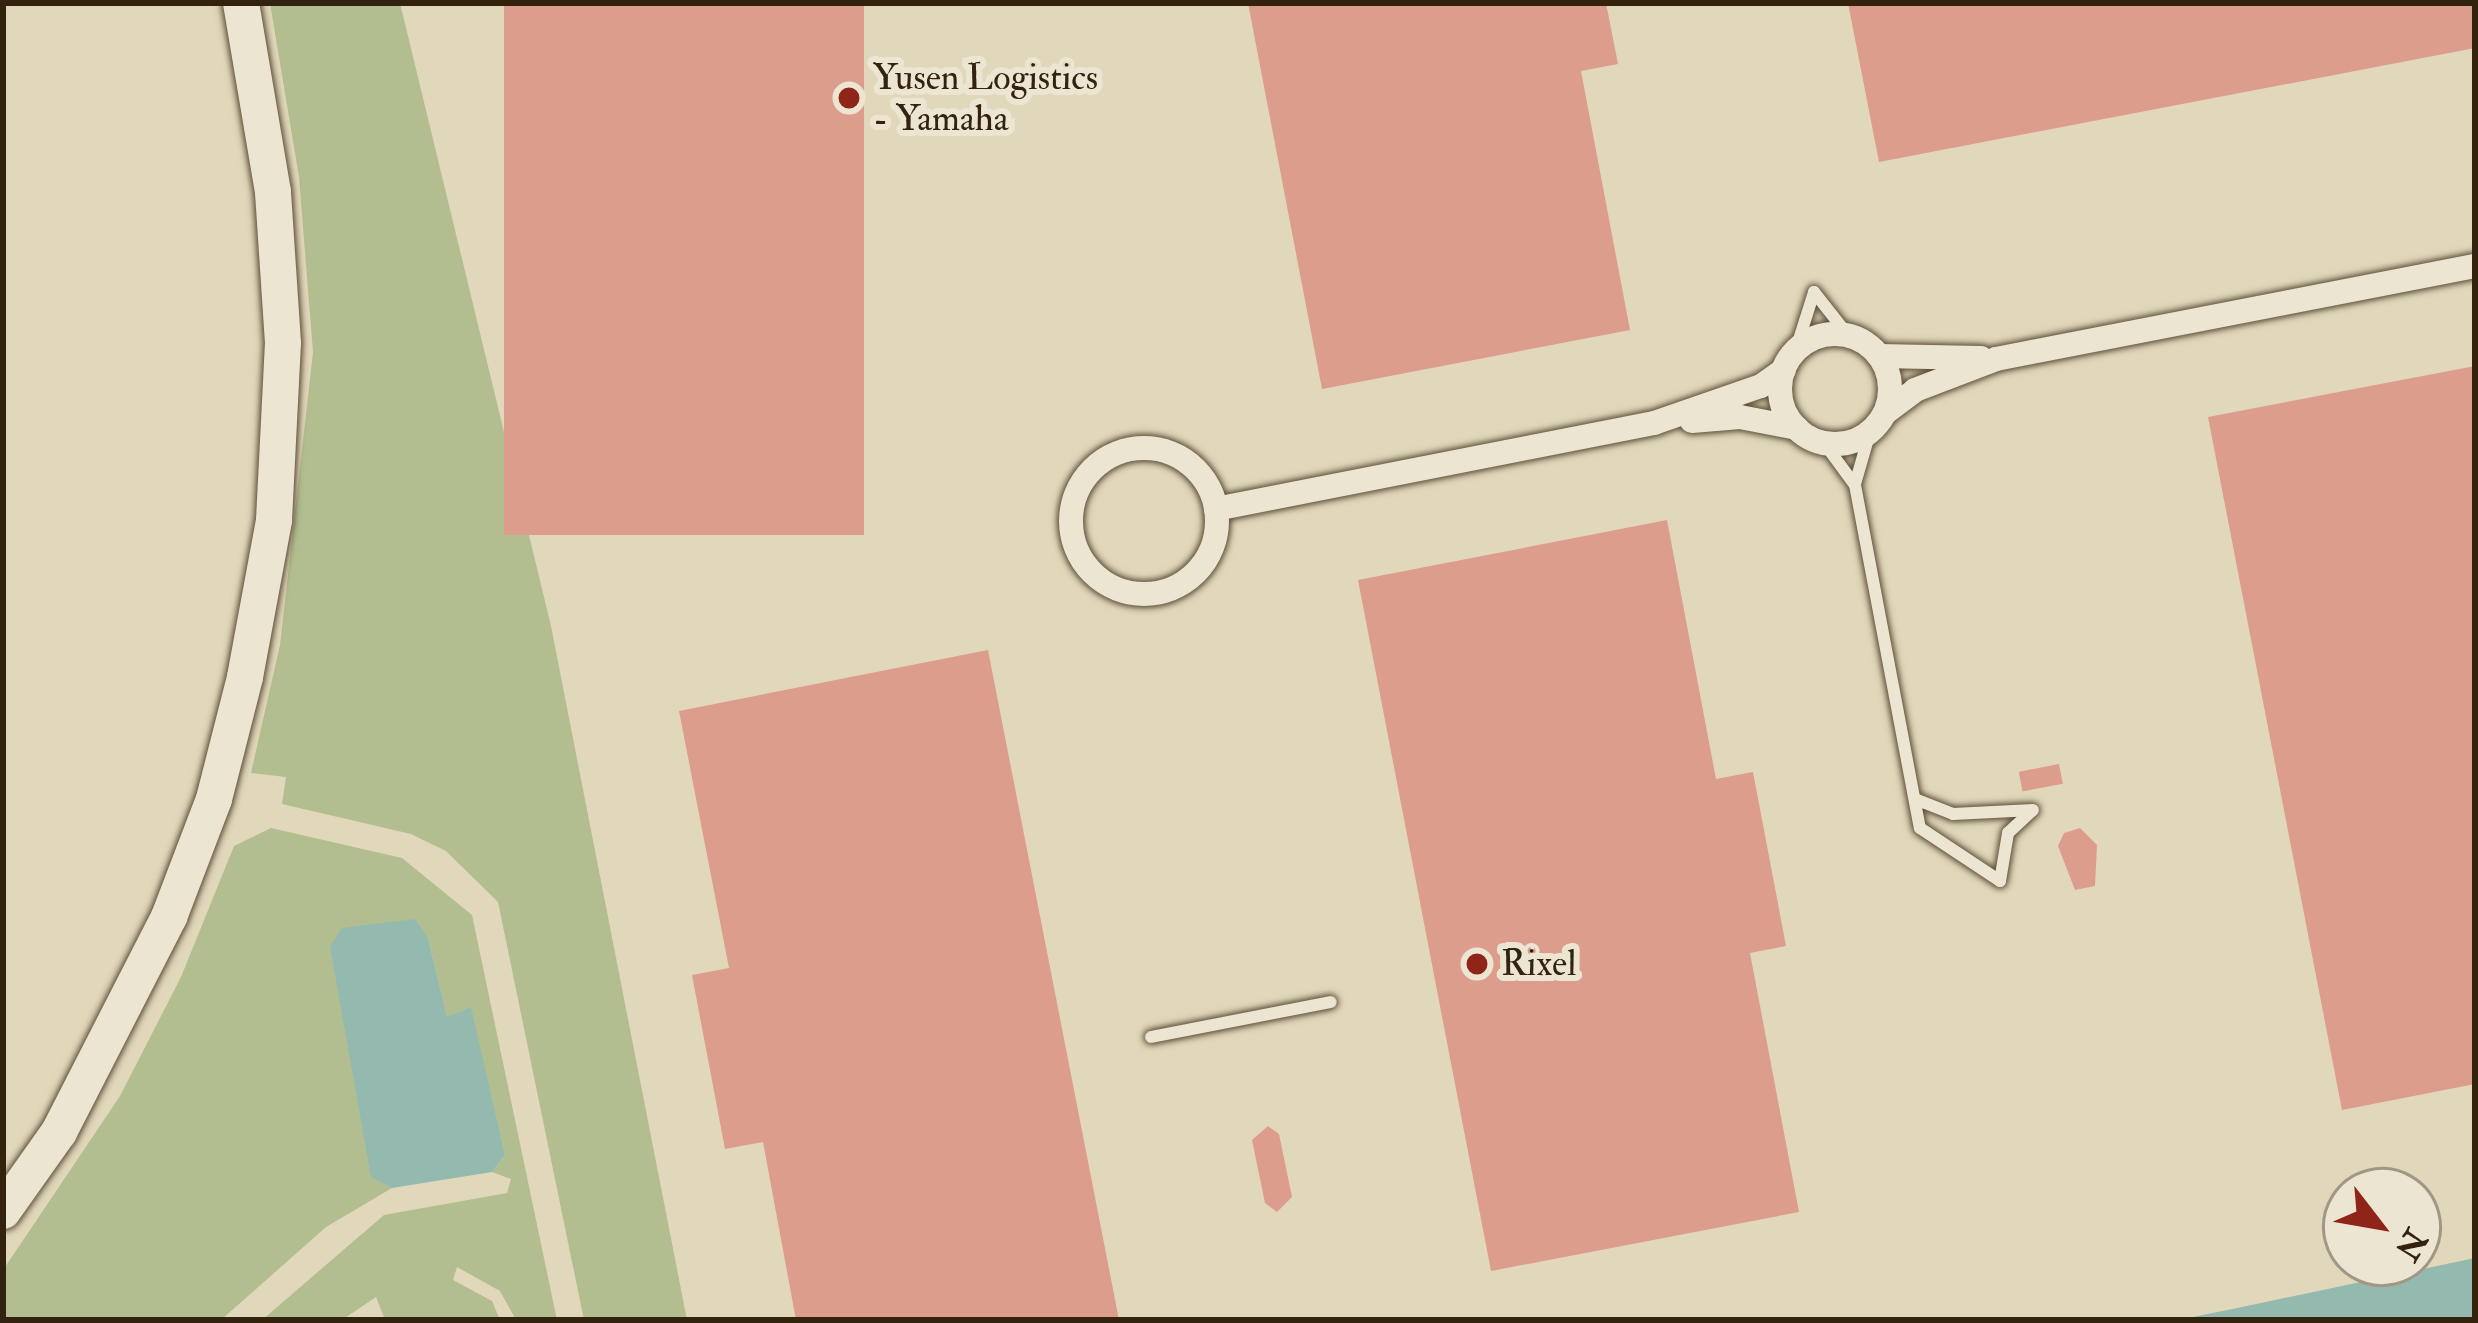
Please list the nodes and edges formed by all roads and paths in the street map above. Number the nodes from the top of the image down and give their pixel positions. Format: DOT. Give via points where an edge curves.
graph roads {
  1 [pos="241,3"];
  2 [pos="2475,266"];
  3 [pos="1848,335"];
  4 [pos="1880,356"];
  5 [pos="1996,358"];
  6 [pos="1789,361"];
  7 [pos="1877,422"];
  8 [pos="1654,423"];
  9 [pos="1797,428"];
  10 [pos="1824,443"];
  11 [pos="1855,485"];
  12 [pos="1216,509"];
  13 [pos="1915,799"];
  14 [pos="1331,1002"];
  15 [pos="1151,1037"];
  16 [pos="3,1211"];
  1 -- 16 [label="main road" via="273,192 283,343 274,520 245,677 214,799 170,917 59,1132"];
  2 -- 5 [label="street"];
  3 -- 4 [label="street"];
  3 -- 6 [label="street" via="1823,335"];
  3 -- 6 [label="lane" via="1814,292"];
  4 -- 5 [label="street"];
  4 -- 7 [label="street" via="1890,387"];
  5 -- 7 [label="street" via="1915,390"];
  6 -- 8 [label="street" via="1762,386"];
  6 -- 9 [label="street" via="1783,404"];
  7 -- 10 [label="street"];
  7 -- 11 [label="lane"];
  8 -- 9 [label="street" via="1740,418"];
  8 -- 12 [label="street"];
  9 -- 10 [label="street"];
  10 -- 11 [label="lane"];
  11 -- 13 [label="lane"];
  12 -- 12 [label="street" via="1188,463 1130,449 1079,488 1073,538 1095,576 1116,589 1164,592 1199,570 1214,545"];
  13 -- 13 [label="lane" via="1920,828 2000,881 2008,833 2033,810 1953,814"];
  14 -- 15 [label="lane"];
}
